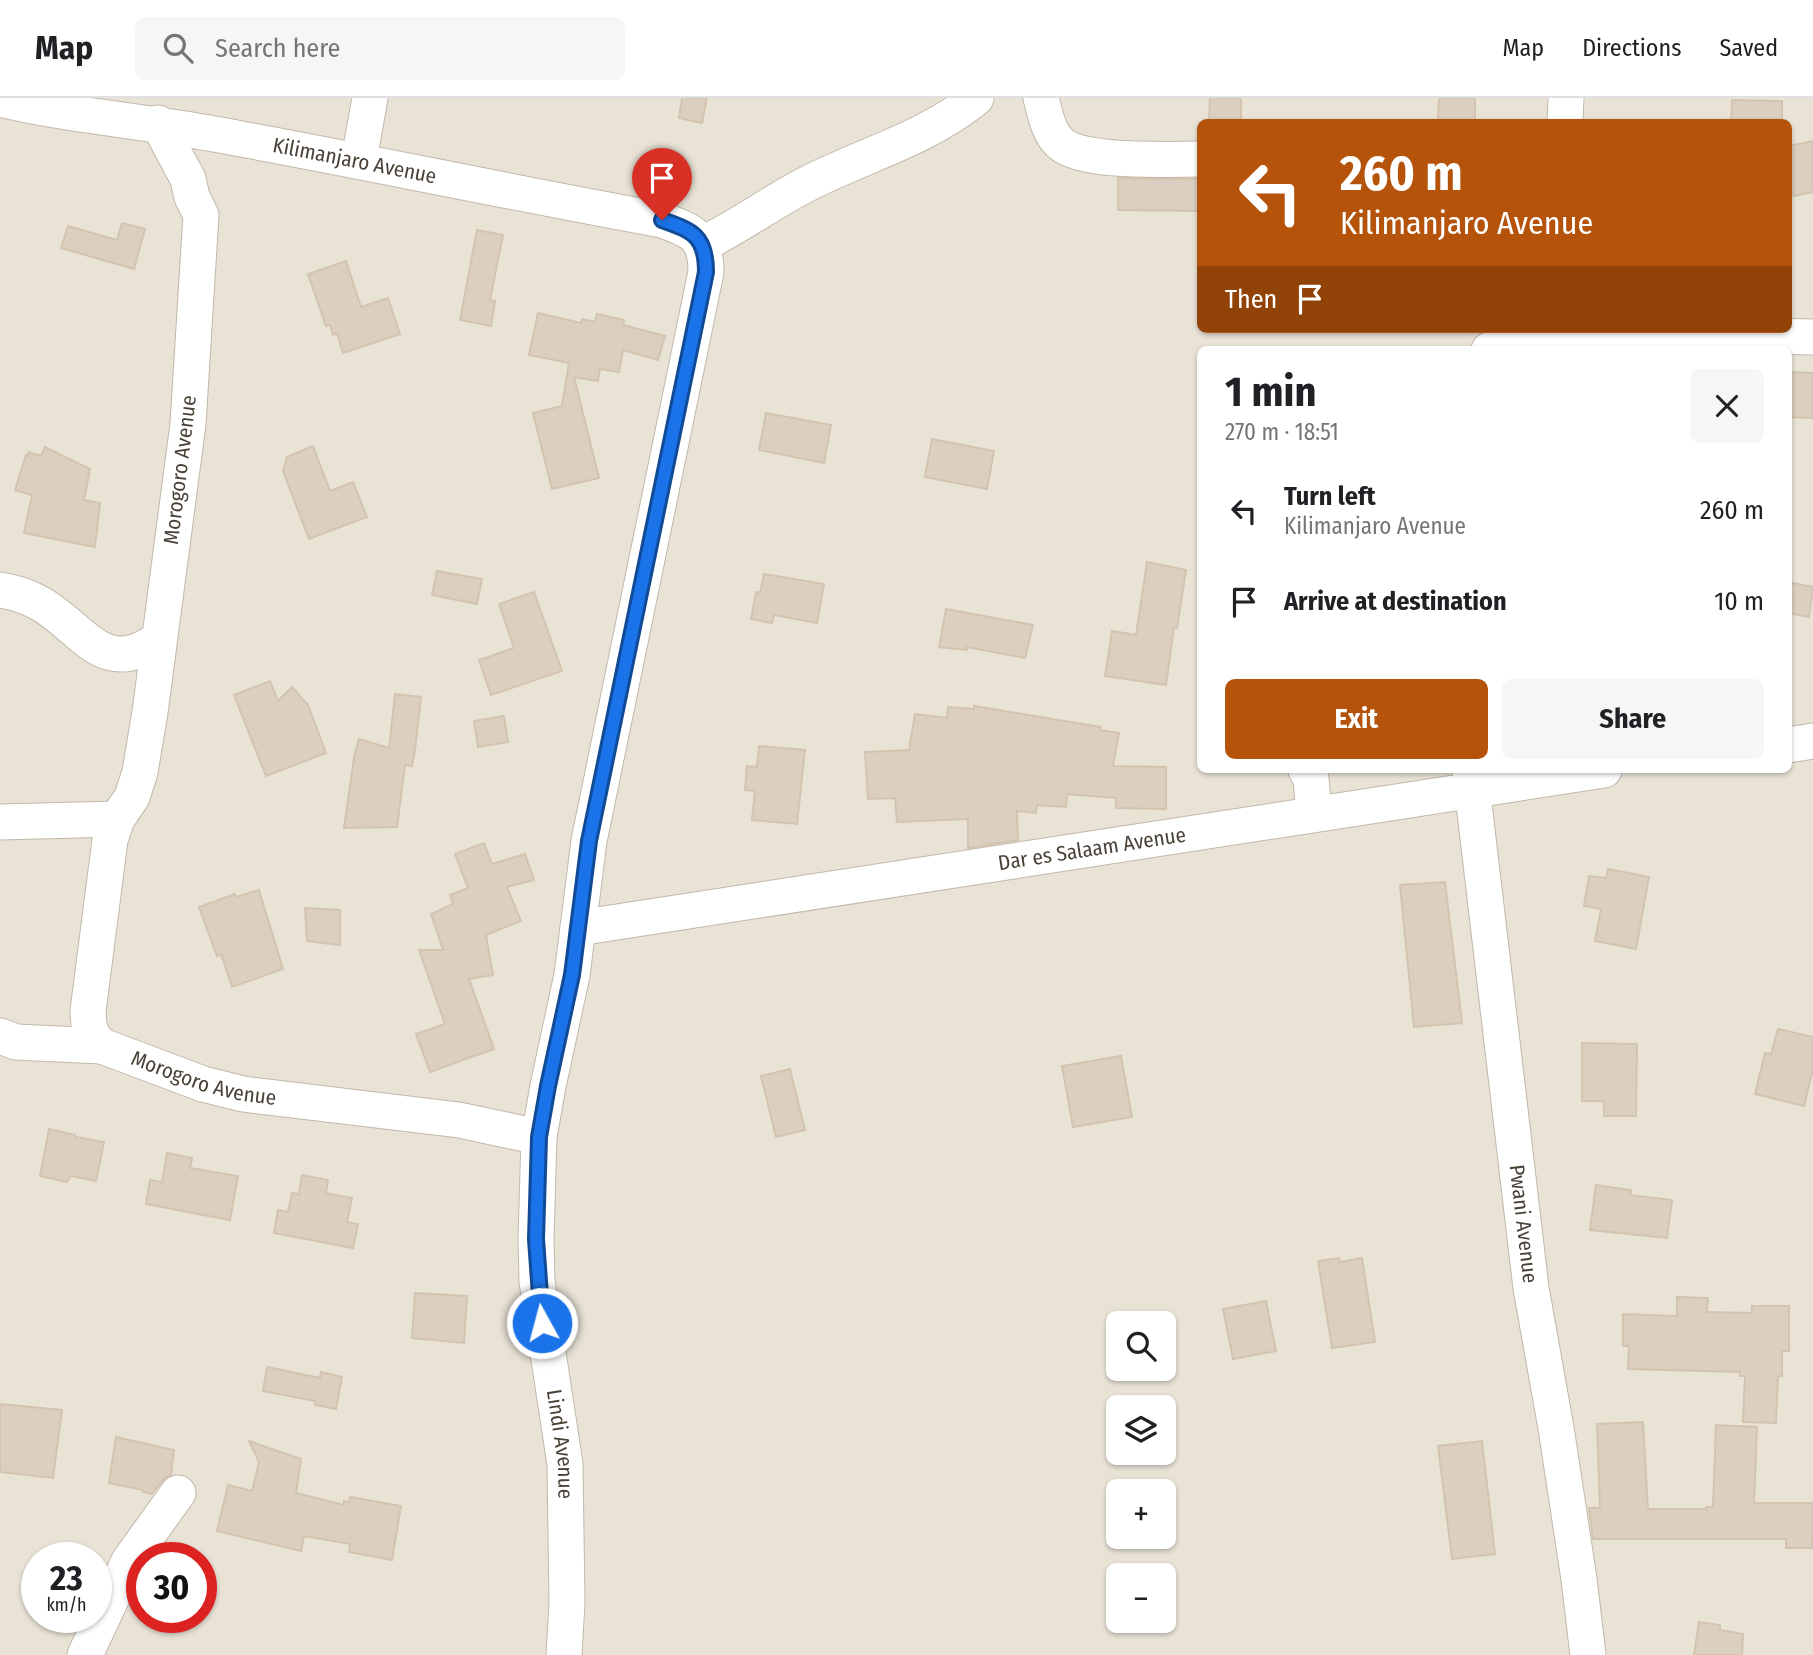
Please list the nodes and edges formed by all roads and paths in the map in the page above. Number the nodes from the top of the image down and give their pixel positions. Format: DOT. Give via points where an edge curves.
graph roads {
  1 [pos="370,98"];
  2 [pos="976,98"];
  3 [pos="1041,98"];
  4 [pos="1566,98"];
  5 [pos="0,99"];
  6 [pos="1565,119"];
  7 [pos="158,123"];
  8 [pos="1197,159"];
  9 [pos="359,160"];
  10 [pos="703,244"];
  11 [pos="1675,335"];
  12 [pos="1577,337"];
  13 [pos="1813,337"];
  14 [pos="1516,346"];
  15 [pos="0,590"];
  16 [pos="159,639"];
  17 [pos="1813,741"];
  18 [pos="1792,744"];
  19 [pos="1308,773"];
  20 [pos="1564,773"];
  21 [pos="1471,780"];
  22 [pos="1314,814"];
  23 [pos="117,819"];
  24 [pos="0,822"];
  25 [pos="578,928"];
  26 [pos="0,1036"];
  27 [pos="102,1046"];
  28 [pos="539,1137"];
  29 [pos="178,1493"];
  30 [pos="85,1655"];
  31 [pos="564,1655"];
  32 [pos="1588,1655"];
  1 -- 9 [label="street"];
  2 -- 10 [label="street" via="940,124 808,183"];
  3 -- 8 [label="street" via="1052,133 1070,150 1103,157"];
  4 -- 6 [label="street"];
  5 -- 7 [label="street, Kilimanjaro Avenue" via="46,111"];
  7 -- 9 [label="street, Kilimanjaro Avenue"];
  7 -- 16 [label="street, Morogoro Avenue" via="201,215 188,424"];
  9 -- 10 [label="street, Kilimanjaro Avenue" via="662,220 687,229"];
  10 -- 25 [label="street, Lindi Avenue" via="706,272 589,841"];
  11 -- 12 [label="street"];
  11 -- 13 [label="street"];
  12 -- 14 [label="street"];
  15 -- 16 [label="street" via="40,603 107,652 129,654"];
  16 -- 23 [label="street, Morogoro Avenue" via="140,772 132,797"];
  17 -- 18 [label="street"];
  19 -- 22 [label="street"];
  20 -- 21 [label="street, Dar es Salaam Avenue"];
  21 -- 22 [label="street, Dar es Salaam Avenue"];
  21 -- 32 [label="street, Pwani Avenue" via="1531,1289"];
  22 -- 25 [label="street, Dar es Salaam Avenue"];
  23 -- 24 [label="street"];
  23 -- 27 [label="street, Morogoro Avenue" via="105,869 88,1011 93,1037"];
  25 -- 28 [label="street, Lindi Avenue"];
  26 -- 27 [label="street" via="16,1042"];
  27 -- 28 [label="street, Morogoro Avenue" via="202,1084 243,1094 459,1119"];
  28 -- 31 [label="street, Lindi Avenue" via="537,1281 565,1464"];
  29 -- 30 [label="street" via="129,1561"];
}
